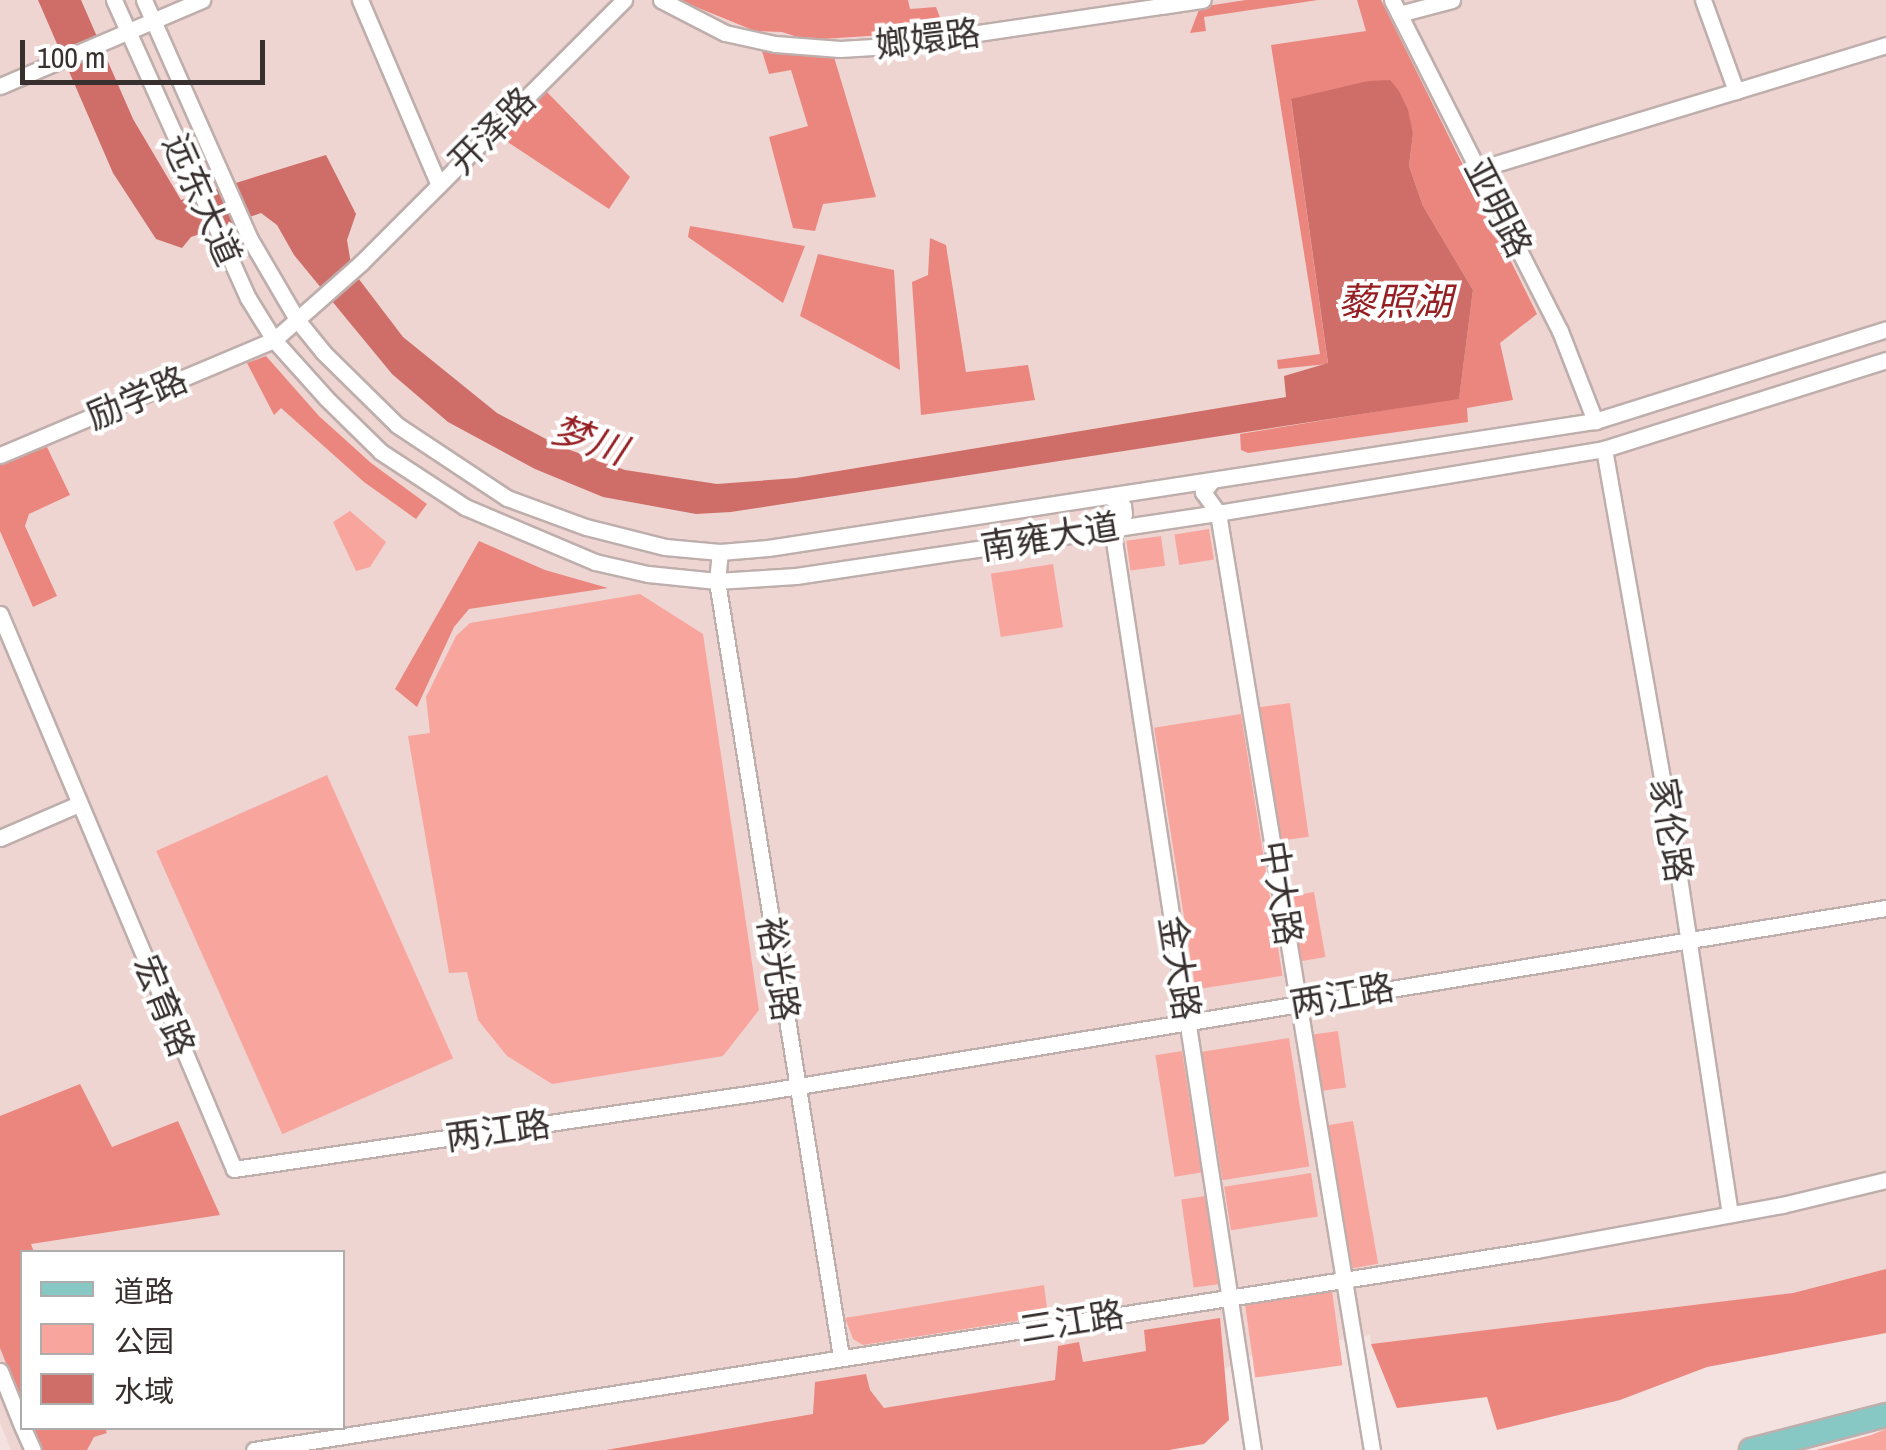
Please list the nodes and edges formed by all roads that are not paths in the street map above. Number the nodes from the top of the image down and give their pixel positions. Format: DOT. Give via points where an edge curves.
graph roads {
  1 [pos="114,0"];
  2 [pos="144,0"];
  3 [pos="202,0"];
  4 [pos="360,0"];
  5 [pos="624,0"];
  6 [pos="662,0"];
  7 [pos="1203,0"];
  8 [pos="1452,0"];
  9 [pos="1702,0"];
  10 [pos="1396,7"];
  11 [pos="152,22"];
  12 [pos="127,32"];
  13 [pos="1886,46"];
  14 [pos="0,86"];
  15 [pos="1736,91"];
  16 [pos="1478,169"];
  17 [pos="439,185"];
  18 [pos="302,318"];
  19 [pos="1882,331"];
  20 [pos="274,340"];
  21 [pos="1886,361"];
  22 [pos="1595,420"];
  23 [pos="1604,448"];
  24 [pos="0,455"];
  25 [pos="478,481"];
  26 [pos="1212,482"];
  27 [pos="1110,496"];
  28 [pos="465,506"];
  29 [pos="1218,513"];
  30 [pos="1112,528"];
  31 [pos="720,552"];
  32 [pos="716,581"];
  33 [pos="0,614"];
  34 [pos="79,804"];
  35 [pos="0,838"];
  36 [pos="1886,908"];
  37 [pos="1688,938"];
  38 [pos="1299,1004"];
  39 [pos="1188,1022"];
  40 [pos="798,1086"];
  41 [pos="234,1169"];
  42 [pos="1886,1180"];
  43 [pos="1730,1214"];
  44 [pos="1344,1280"];
  45 [pos="1230,1298"];
  46 [pos="841,1357"];
  47 [pos="0,1371"];
  48 [pos="1886,1414"];
  49 [pos="20,1419"];
  50 [pos="254,1450"];
  51 [pos="1253,1450"];
  52 [pos="1372,1450"];
  53 [pos="1751,1450"];
  1 -- 12 [label="street, 远东大道"];
  2 -- 11 [label="street, 远东大道"];
  3 -- 11 [label="street"];
  4 -- 17 [label="street"];
  5 -- 17 [label="street, 开泽路"];
  6 -- 7 [label="street, 嫏嬛路" via="725,33 840,49"];
  8 -- 10 [label="street"];
  9 -- 15 [label="street"];
  10 -- 16 [label="street, 亚明路"];
  11 -- 12 [label="street"];
  11 -- 18 [label="street, 远东大道" via="250,239"];
  12 -- 14 [label="street"];
  12 -- 20 [label="street, 远东大道" via="223,251"];
  13 -- 15 [label="street"];
  15 -- 16 [label="street"];
  16 -- 22 [label="street, 亚明路" via="1560,331"];
  17 -- 18 [label="street, 开泽路"];
  18 -- 20 [label="street, 励学路"];
  18 -- 25 [label="street, 南雍大道" via="397,425"];
  19 -- 21 [label="street"];
  19 -- 22 [label="street, 南雍大道"];
  20 -- 24 [label="street, 励学路"];
  20 -- 28 [label="street, 南雍大道" via="381,452"];
  21 -- 23 [label="street, 南雍大道"];
  22 -- 26 [label="street, 南雍大道"];
  23 -- 29 [label="street, 南雍大道"];
  23 -- 37 [label="street, 家伦路"];
  25 -- 28 [label="street"];
  25 -- 31 [label="street, 南雍大道" via="586,527 665,547"];
  26 -- 27 [label="street, 南雍大道"];
  26 -- 29 [label="street, 中大路" via="1203,492"];
  27 -- 30 [label="street, 金大路" via="1124,514"];
  27 -- 31 [label="street, 南雍大道"];
  28 -- 32 [label="street, 南雍大道" via="595,562"];
  29 -- 30 [label="street, 南雍大道"];
  29 -- 38 [label="street, 中大路"];
  30 -- 32 [label="street, 南雍大道" via="796,576"];
  30 -- 39 [label="street, 金大路"];
  31 -- 32 [label="street, 裕光路"];
  32 -- 40 [label="street, 裕光路"];
  33 -- 34 [label="street, 宏育路"];
  34 -- 35 [label="street"];
  34 -- 41 [label="street, 宏育路"];
  36 -- 37 [label="street, 两江路"];
  37 -- 38 [label="street, 两江路"];
  37 -- 43 [label="street, 家伦路"];
  38 -- 39 [label="street, 两江路"];
  38 -- 44 [label="street, 中大路"];
  39 -- 40 [label="street, 两江路"];
  39 -- 45 [label="street, 金大路"];
  40 -- 41 [label="street, 两江路"];
  40 -- 46 [label="street, 裕光路"];
  42 -- 43 [label="street, 三江路"];
  43 -- 44 [label="street, 三江路"];
  44 -- 45 [label="street, 三江路"];
  44 -- 52 [label="street, 中大路"];
  45 -- 46 [label="street, 三江路"];
  45 -- 51 [label="street, 金大路"];
  46 -- 50 [label="street, 三江路"];
  47 -- 49 [label="street"];
  48 -- 53 [label="main road"];
}
